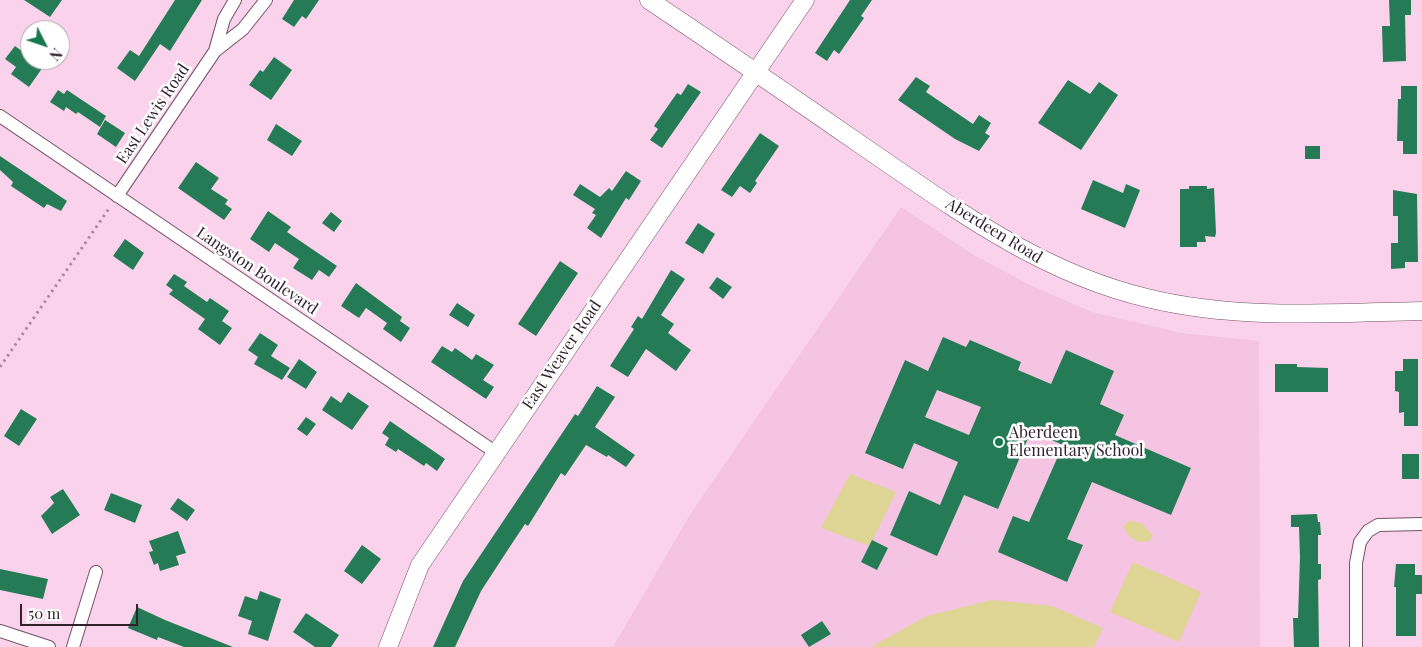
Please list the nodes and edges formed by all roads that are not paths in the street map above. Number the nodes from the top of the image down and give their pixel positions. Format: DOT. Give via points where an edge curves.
graph roads {
  1 [pos="235,0"];
  2 [pos="266,0"];
  3 [pos="650,0"];
  4 [pos="805,0"];
  5 [pos="215,51"];
  6 [pos="756,72"];
  7 [pos="0,116"];
  8 [pos="117,196"];
  9 [pos="1422,311"];
  10 [pos="496,452"];
  11 [pos="1422,524"];
  12 [pos="96,572"];
  13 [pos="0,631"];
  14 [pos="49,647"];
  15 [pos="73,647"];
  16 [pos="388,647"];
  17 [pos="1356,647"];
  1 -- 5 [label="street, East Lewis Road" via="224,19"];
  2 -- 5 [label="street, East Lewis Road" via="243,29"];
  3 -- 6 [label="main road, Aberdeen Road"];
  4 -- 6 [label="main road, East Weaver Road"];
  5 -- 8 [label="street, East Lewis Road"];
  6 -- 9 [label="main road, Aberdeen Road" via="993,234 1092,282 1149,299 1231,311"];
  6 -- 10 [label="main road, East Weaver Road"];
  7 -- 8 [label="street, Langston Boulevard"];
  8 -- 10 [label="street, Langston Boulevard"];
  10 -- 16 [label="main road, East Weaver Road" via="420,565"];
  11 -- 17 [label="street" via="1378,525 1360,542 1356,563"];
  12 -- 15 [label="street"];
  13 -- 14 [label="street"];
}
